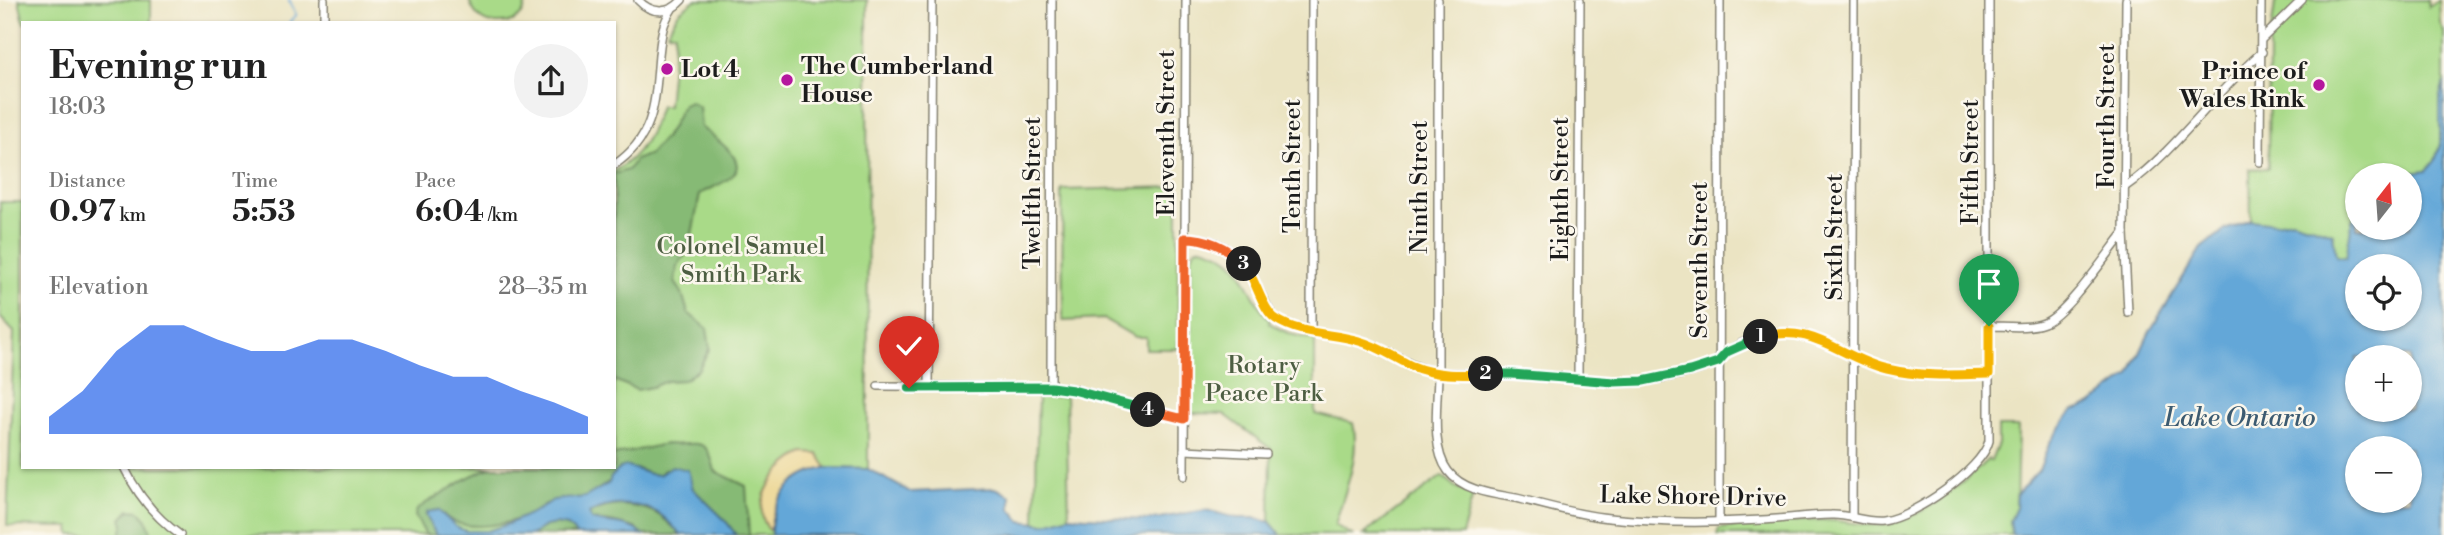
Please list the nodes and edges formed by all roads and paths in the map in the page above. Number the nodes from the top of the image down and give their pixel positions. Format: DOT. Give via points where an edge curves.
graph roads {
  1 [pos="324,0"];
  2 [pos="638,0"];
  3 [pos="682,0"];
  4 [pos="932,0"];
  5 [pos="1052,0"];
  6 [pos="1186,0"];
  7 [pos="1312,0"];
  8 [pos="1438,0"];
  9 [pos="1580,0"];
  10 [pos="1720,0"];
  11 [pos="1854,0"];
  12 [pos="1989,0"];
  13 [pos="2126,0"];
  14 [pos="2261,0"];
  15 [pos="2302,0"];
  16 [pos="672,9"];
  17 [pos="655,11"];
  18 [pos="324,21"];
  19 [pos="662,27"];
  20 [pos="2262,39"];
  21 [pos="2262,52"];
  22 [pos="2260,162"];
  23 [pos="616,163"];
  24 [pos="2125,187"];
  25 [pos="2124,233"];
  26 [pos="1185,238"];
  27 [pos="2128,312"];
  28 [pos="1989,326"];
  29 [pos="1311,331"];
  30 [pos="1854,356"];
  31 [pos="1718,362"];
  32 [pos="1438,373"];
  33 [pos="1989,374"];
  34 [pos="1578,378"];
  35 [pos="878,386"];
  36 [pos="1051,387"];
  37 [pos="929,388"];
  38 [pos="1184,419"];
  39 [pos="1987,449"];
  40 [pos="1184,450"];
  41 [pos="1266,454"];
  42 [pos="125,469"];
  43 [pos="1184,476"];
  44 [pos="1852,517"];
  45 [pos="1719,521"];
  46 [pos="180,535"];
  1 -- 18 [label="street"];
  2 -- 17 [label="street"];
  3 -- 16 [label="street"];
  4 -- 37 [label="street"];
  5 -- 36 [label="street, Twelfth Street"];
  6 -- 26 [label="street, Eleventh Street"];
  7 -- 29 [label="street, Tenth Street"];
  8 -- 32 [label="street, Ninth Street"];
  9 -- 34 [label="street, Eighth Street"];
  10 -- 31 [label="street, Seventh Street"];
  11 -- 30 [label="street, Sixth Street"];
  12 -- 28 [label="street, Fifth Street"];
  13 -- 24 [label="street, Fourth Street"];
  14 -- 20 [label="street"];
  15 -- 20 [label="street"];
  16 -- 17 [label="street"];
  16 -- 19 [label="street"];
  17 -- 19 [label="street"];
  19 -- 23 [label="street" via="651,120 634,149"];
  20 -- 21 [label="street"];
  21 -- 22 [label="street"];
  21 -- 24 [label="street"];
  24 -- 25 [label="street, Fourth Street"];
  25 -- 27 [label="street, Fourth Street"];
  25 -- 28 [label="street" via="2050,320 2035,326"];
  26 -- 29 [label="street" via="1205,240 1233,253 1251,273 1272,315"];
  26 -- 38 [label="street, Eleventh Street"];
  28 -- 33 [label="street, Fifth Street"];
  29 -- 32 [label="street" via="1362,341"];
  30 -- 31 [label="street" via="1818,338 1781,333 1741,344"];
  30 -- 33 [label="street" via="1870,365 1908,373"];
  30 -- 44 [label="street, Sixth Street"];
  31 -- 34 [label="street" via="1643,381"];
  31 -- 45 [label="street, Seventh Street"];
  32 -- 34 [label="street"];
  32 -- 45 [label="street, Lake Shore Drive" via="1437,448 1449,472 1464,485 1608,518"];
  33 -- 39 [label="street, Fifth Street"];
  35 -- 37 [label="street"];
  36 -- 37 [label="street"];
  36 -- 38 [label="street"];
  38 -- 40 [label="street, Eleventh Street"];
  39 -- 44 [label="street, Lake Shore Drive" via="1958,480 1896,518"];
  40 -- 41 [label="street"];
  40 -- 43 [label="street, Eleventh Street"];
  42 -- 46 [label="street" via="153,511"];
  44 -- 45 [label="street, Lake Shore Drive" via="1829,514"];
}
